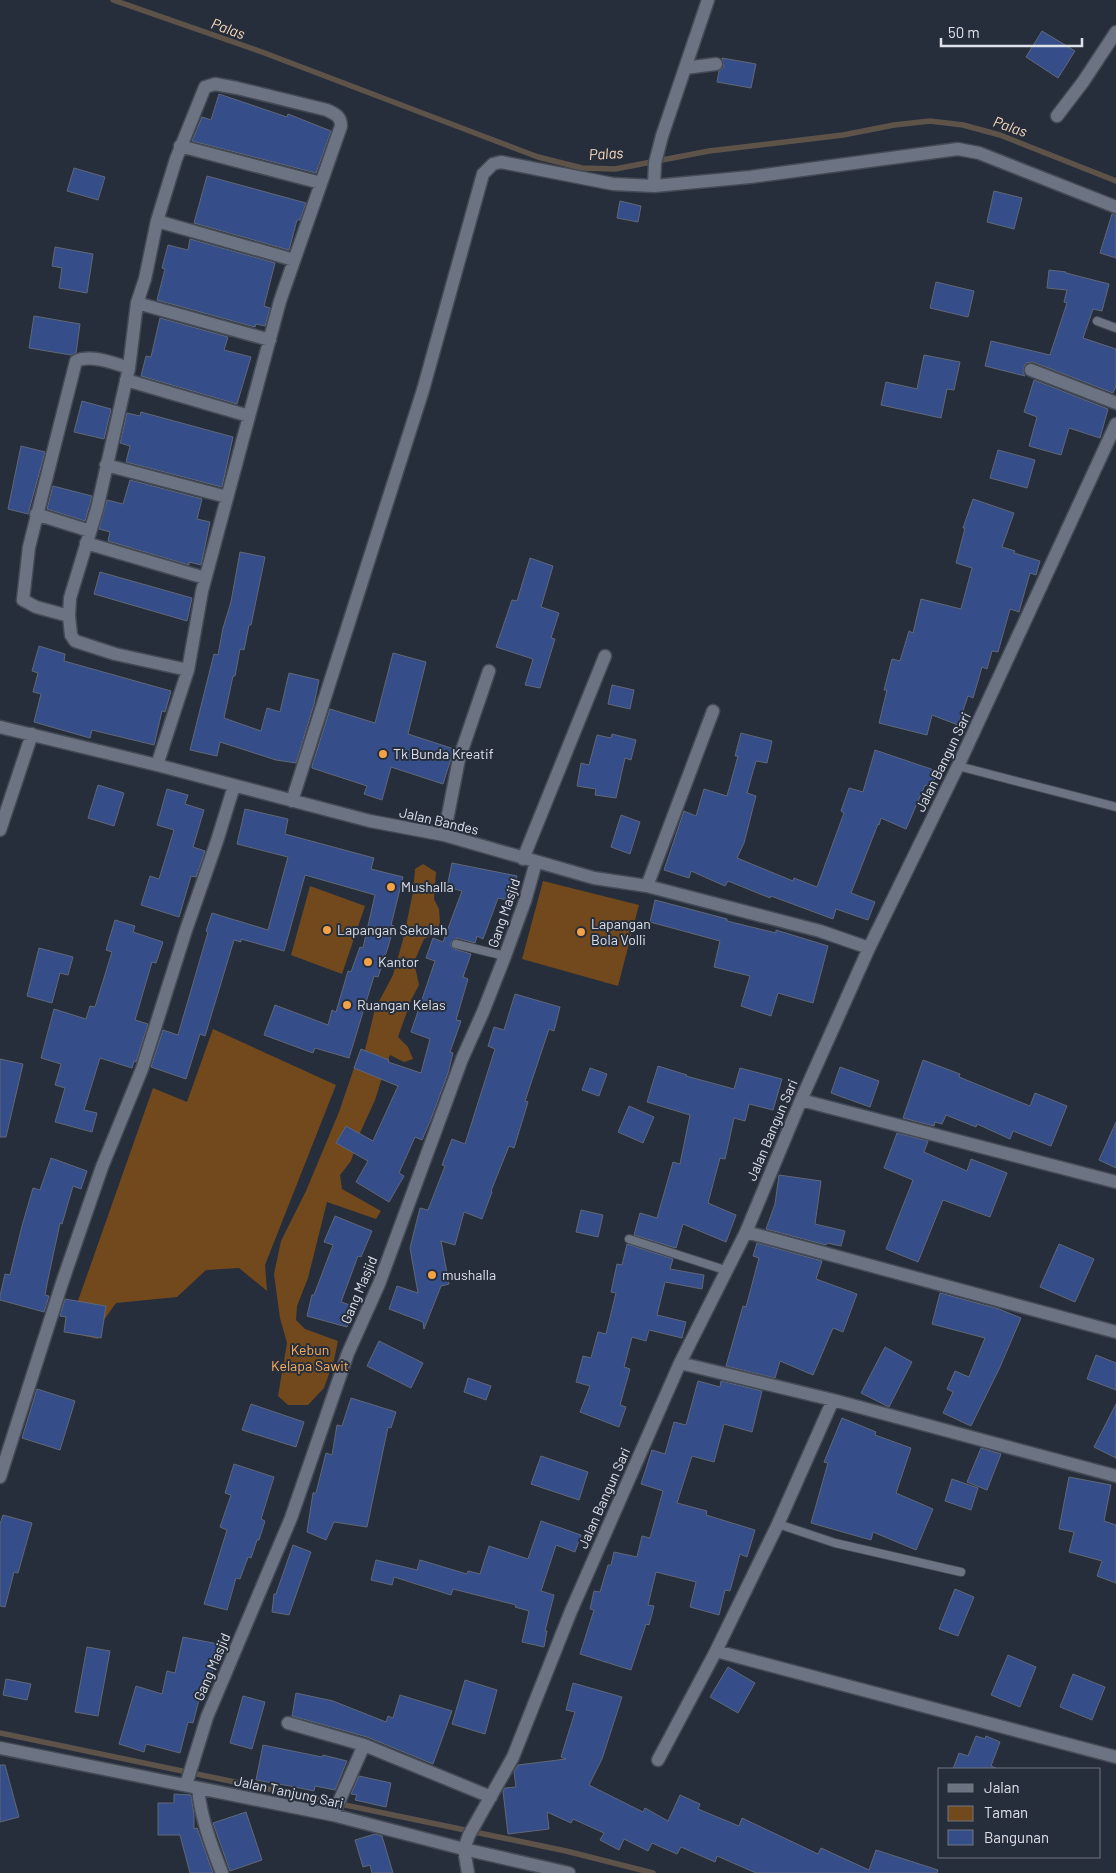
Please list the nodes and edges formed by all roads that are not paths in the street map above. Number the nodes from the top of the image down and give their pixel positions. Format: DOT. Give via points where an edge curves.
graph roads {
  1 [pos="708,0"];
  2 [pos="1116,32"];
  3 [pos="716,64"];
  4 [pos="685,68"];
  5 [pos="1057,116"];
  6 [pos="180,146"];
  7 [pos="321,183"];
  8 [pos="654,186"];
  9 [pos="1116,207"];
  10 [pos="157,221"];
  11 [pos="294,260"];
  12 [pos="137,303"];
  13 [pos="1097,321"];
  14 [pos="1116,328"];
  15 [pos="270,340"];
  16 [pos="1032,370"];
  17 [pos="127,374"];
  18 [pos="1116,403"];
  19 [pos="249,416"];
  20 [pos="1116,424"];
  21 [pos="106,465"];
  22 [pos="227,497"];
  23 [pos="36,514"];
  24 [pos="88,537"];
  25 [pos="205,578"];
  26 [pos="69,616"];
  27 [pos="605,656"];
  28 [pos="188,670"];
  29 [pos="489,672"];
  30 [pos="713,711"];
  31 [pos="0,727"];
  32 [pos="32,734"];
  33 [pos="157,765"];
  34 [pos="958,766"];
  35 [pos="234,786"];
  36 [pos="292,801"];
  37 [pos="1116,807"];
  38 [pos="0,830"];
  39 [pos="444,835"];
  40 [pos="523,859"];
  41 [pos="536,862"];
  42 [pos="647,886"];
  43 [pos="456,944"];
  44 [pos="869,948"];
  45 [pos="505,956"];
  46 [pos="801,1100"];
  47 [pos="1116,1182"];
  48 [pos="746,1232"];
  49 [pos="629,1239"];
  50 [pos="725,1270"];
  51 [pos="1116,1332"];
  52 [pos="680,1363"];
  53 [pos="834,1400"];
  54 [pos="1116,1476"];
  55 [pos="0,1477"];
  56 [pos="778,1524"];
  57 [pos="960,1572"];
  58 [pos="716,1650"];
  59 [pos="288,1723"];
  60 [pos="364,1745"];
  61 [pos="0,1748"];
  62 [pos="1116,1757"];
  63 [pos="658,1760"];
  64 [pos="192,1787"];
  65 [pos="491,1798"];
  66 [pos="337,1808"];
  67 [pos="464,1849"];
  68 [pos="222,1873"];
  69 [pos="468,1873"];
  70 [pos="570,1873"];
  1 -- 4 [label="street"];
  2 -- 5 [label="street"];
  3 -- 4 [label="street"];
  4 -- 8 [label="street" via="662,136 655,163"];
  6 -- 7 [label="street"];
  6 -- 7 [label="street" via="205,87 215,84 327,110 338,116 342,126"];
  6 -- 10 [label="street"];
  7 -- 11 [label="street"];
  8 -- 9 [label="street" via="750,178 958,149 978,153"];
  8 -- 36 [label="street" via="613,184 501,162 493,164 483,174 423,390"];
  10 -- 11 [label="street"];
  10 -- 12 [label="street"];
  11 -- 15 [label="street"];
  12 -- 15 [label="street"];
  12 -- 17 [label="street"];
  13 -- 14 [label="lane"];
  15 -- 19 [label="street"];
  16 -- 18 [label="street"];
  17 -- 19 [label="street"];
  17 -- 21 [label="street"];
  17 -- 23 [label="street" via="90,358 76,361"];
  19 -- 22 [label="street"];
  20 -- 34 [label="street, Jalan Bangun Sari"];
  21 -- 22 [label="street"];
  21 -- 24 [label="street"];
  22 -- 25 [label="street"];
  23 -- 24 [label="street"];
  23 -- 26 [label="street" via="23,600"];
  24 -- 25 [label="street"];
  24 -- 26 [label="street" via="70,598"];
  25 -- 28 [label="street"];
  26 -- 28 [label="street" via="75,641 115,654"];
  27 -- 40 [label="street"];
  28 -- 33 [label="street"];
  29 -- 39 [label="street" via="459,759"];
  30 -- 42 [label="street"];
  31 -- 32 [label="street, Jalan Bandes"];
  32 -- 33 [label="street, Jalan Bandes"];
  32 -- 38 [label="street"];
  33 -- 35 [label="street, Jalan Bandes"];
  34 -- 37 [label="lane"];
  34 -- 44 [label="street, Jalan Bangun Sari"];
  35 -- 36 [label="street, Jalan Bandes"];
  35 -- 55 [label="street" via="142,1068 102,1167"];
  36 -- 39 [label="street, Jalan Bandes"];
  39 -- 40 [label="street, Jalan Bandes"];
  40 -- 41 [label="street, Jalan Bandes"];
  41 -- 42 [label="street, Jalan Bandes" via="594,878"];
  41 -- 45 [label="street, Gang Masjid"];
  42 -- 44 [label="street, Jalan Bandes" via="820,931"];
  43 -- 45 [label="lane"];
  44 -- 46 [label="street, Jalan Bangun Sari"];
  45 -- 64 [label="street, Gang Masjid" via="462,1059 379,1284 348,1353 291,1518 207,1717"];
  46 -- 47 [label="street"];
  46 -- 48 [label="street, Jalan Bangun Sari"];
  48 -- 50 [label="street, Jalan Bangun Sari"];
  48 -- 51 [label="street"];
  49 -- 50 [label="lane"];
  50 -- 52 [label="street, Jalan Bangun Sari"];
  52 -- 53 [label="street"];
  52 -- 65 [label="street, Jalan Bangun Sari" via="571,1611 512,1757"];
  53 -- 54 [label="street"];
  53 -- 56 [label="street"];
  56 -- 57 [label="lane" via="835,1543"];
  56 -- 58 [label="street"];
  58 -- 62 [label="street"];
  58 -- 63 [label="street"];
  59 -- 60 [label="street"];
  60 -- 65 [label="street"];
  60 -- 66 [label="street"];
  61 -- 64 [label="street, Jalan Tanjung Sari"];
  64 -- 66 [label="street, Jalan Tanjung Sari"];
  64 -- 68 [label="street"];
  65 -- 67 [label="street, Jalan Bangun Sari" via="471,1830"];
  66 -- 67 [label="street, Jalan Tanjung Sari"];
  67 -- 69 [label="street"];
  67 -- 70 [label="street, Jalan Tanjung Sari"];
}
